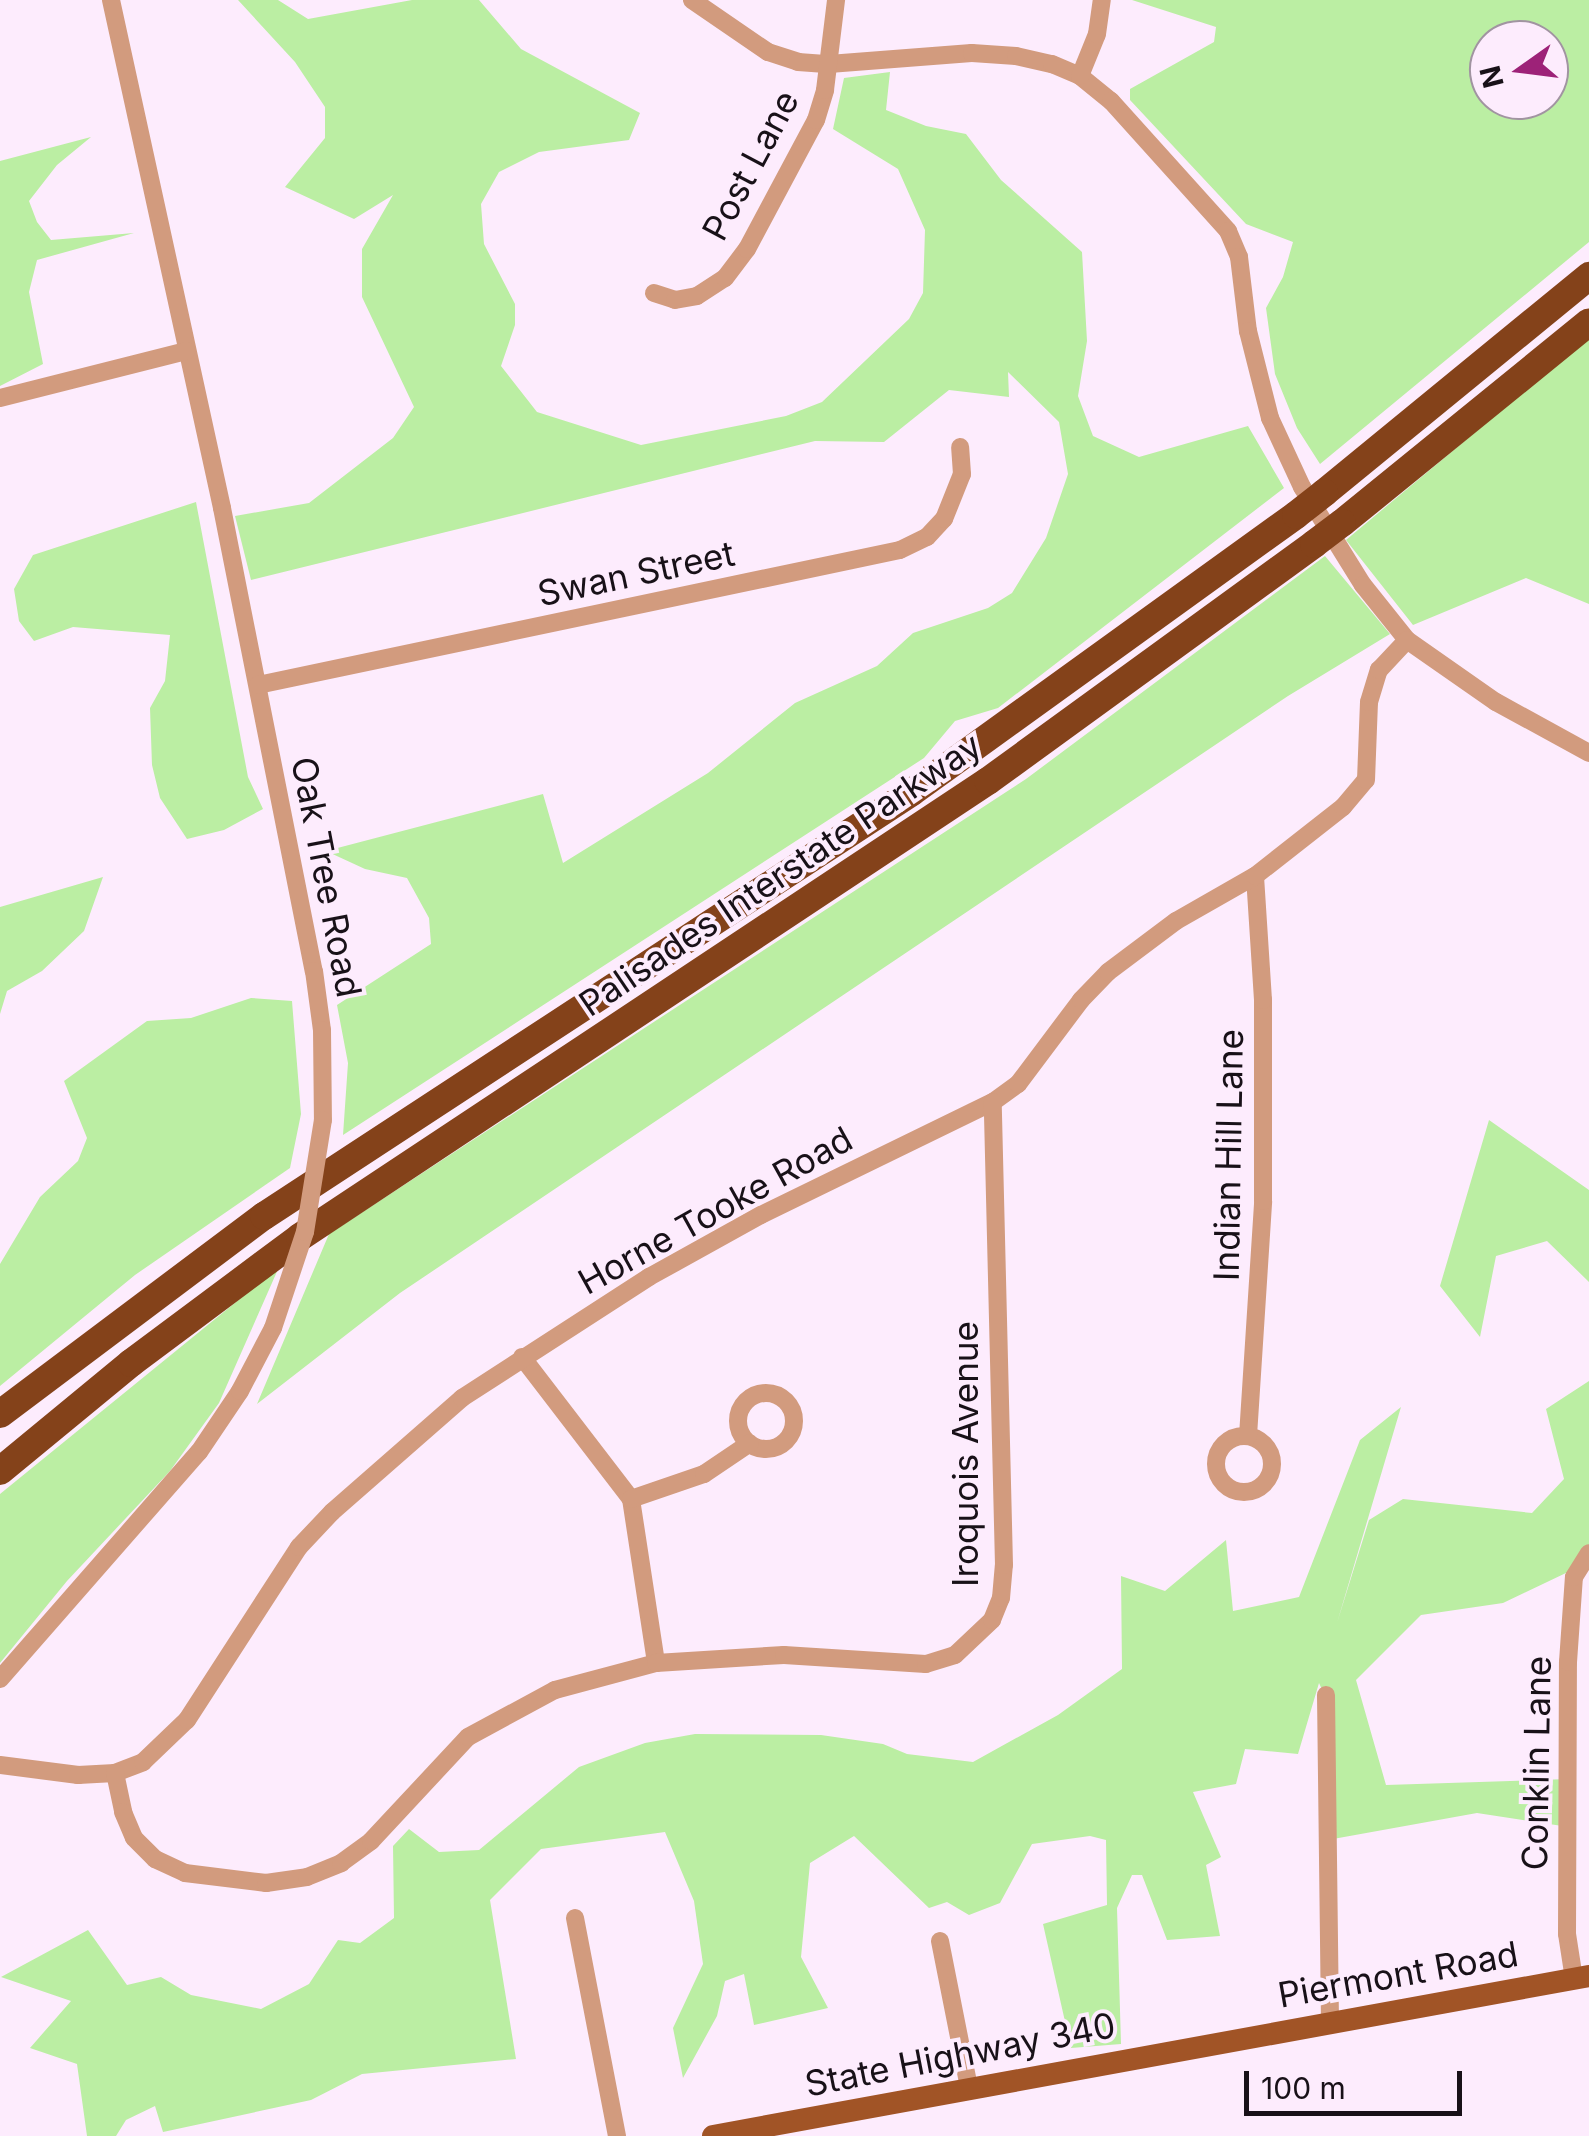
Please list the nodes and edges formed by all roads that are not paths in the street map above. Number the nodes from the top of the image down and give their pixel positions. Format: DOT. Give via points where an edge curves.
graph roads {
  1 [pos="110,0"];
  2 [pos="692,0"];
  3 [pos="836,0"];
  4 [pos="1102,0"];
  5 [pos="829,64"];
  6 [pos="1080,76"];
  7 [pos="1589,276"];
  8 [pos="654,294"];
  9 [pos="1589,322"];
  10 [pos="186,351"];
  11 [pos="0,398"];
  12 [pos="960,447"];
  13 [pos="1407,640"];
  14 [pos="258,686"];
  15 [pos="1589,753"];
  16 [pos="1255,876"];
  17 [pos="993,1102"];
  18 [pos="522,1357"];
  19 [pos="0,1414"];
  20 [pos="1248,1436"];
  21 [pos="750,1443"];
  22 [pos="0,1471"];
  23 [pos="631,1498"];
  24 [pos="1589,1554"];
  25 [pos="656,1663"];
  26 [pos="0,1679"];
  27 [pos="1326,1695"];
  28 [pos="0,1765"];
  29 [pos="115,1773"];
  30 [pos="575,1918"];
  31 [pos="940,1941"];
  32 [pos="1581,1977"];
  33 [pos="1330,2020"];
  34 [pos="1220,2041"];
  35 [pos="969,2087"];
  36 [pos="617,2136"];
  37 [pos="713,2136"];
  1 -- 10 [label="street, Oak Tree Road"];
  2 -- 5 [label="street" via="768,52"];
  3 -- 5 [label="street, Post Lane"];
  4 -- 6 [label="street"];
  5 -- 6 [label="street" via="972,53 1052,64"];
  5 -- 8 [label="street, Post Lane" via="816,120 747,250 725,278 697,296 675,300"];
  6 -- 13 [label="street" via="1111,101 1228,231 1240,257 1248,331 1280,442 1340,552"];
  7 -- 19 [label="highway, Palisades Interstate Parkway, bridge" via="1324,494 927,782 295,1194"];
  9 -- 22 [label="highway, Palisades Interstate Parkway, bridge" via="1342,523 988,781 300,1236"];
  10 -- 11 [label="street"];
  10 -- 14 [label="street, Oak Tree Road"];
  12 -- 14 [label="street, Swan Street" via="962,474 944,520 900,550"];
  13 -- 15 [label="street" via="1496,702"];
  13 -- 16 [label="street, Horne Tooke Road" via="1379,670 1369,702 1366,780"];
  14 -- 26 [label="street, Oak Tree Road, bridge" via="319,998 323,1120 306,1232 274,1328 199,1452"];
  16 -- 17 [label="street, Horne Tooke Road" via="1176,921 1108,972 1041,1059"];
  16 -- 20 [label="street, Indian Hill Lane" via="1263,1201"];
  17 -- 18 [label="street, Horne Tooke Road" via="761,1215"];
  17 -- 25 [label="street, Iroquois Avenue" via="1004,1565 992,1620 955,1655 926,1664 784,1655"];
  18 -- 23 [label="street"];
  18 -- 29 [label="street, Horne Tooke Road" via="418,1433 332,1512 267,1593 187,1720 142,1762"];
  21 -- 23 [label="street" via="704,1474"];
  23 -- 25 [label="street"];
  24 -- 32 [label="street, Conklin Lane" via="1574,1577 1568,1662 1567,1934"];
  25 -- 29 [label="street, Iroquois Avenue" via="555,1690 510,1710 468,1737 371,1841 307,1876 266,1884 185,1873 155,1859 134,1838"];
  27 -- 33 [label="street"];
  28 -- 29 [label="street"];
  30 -- 36 [label="street"];
  31 -- 35 [label="street"];
  32 -- 33 [label="main road, Piermont Road"];
  33 -- 34 [label="main road, Piermont Road"];
  34 -- 35 [label="main road, State Highway 340"];
  35 -- 37 [label="main road, State Highway 340"];
}
